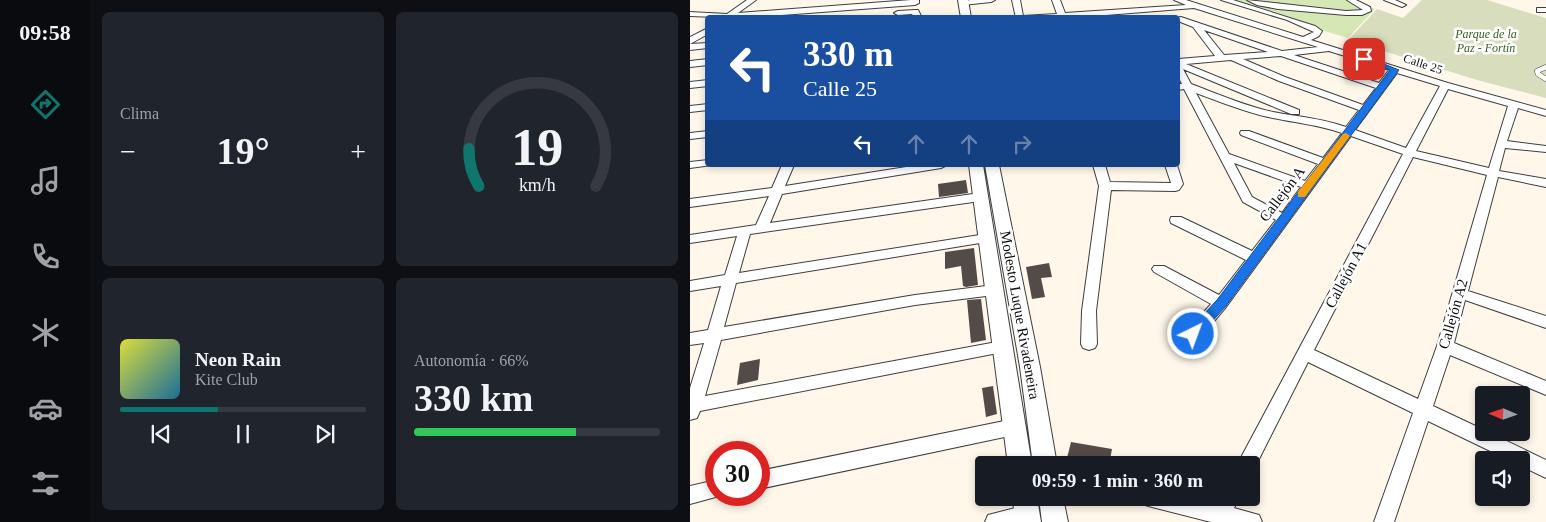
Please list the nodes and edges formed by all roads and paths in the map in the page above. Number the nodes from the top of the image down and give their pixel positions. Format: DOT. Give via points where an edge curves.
graph roads {
  1 [pos="752,0"];
  2 [pos="824,0"];
  3 [pos="915,0"];
  4 [pos="991,0"];
  5 [pos="1016,0"];
  6 [pos="1056,0"];
  7 [pos="1178,0"];
  8 [pos="1225,0"];
  9 [pos="1251,0"];
  10 [pos="1351,0"];
  11 [pos="1388,0"];
  12 [pos="963,1"];
  13 [pos="894,2"];
  14 [pos="1132,3"];
  15 [pos="855,4"];
  16 [pos="1402,5"];
  17 [pos="1196,6"];
  18 [pos="1147,9"];
  19 [pos="816,10"];
  20 [pos="1099,12"];
  21 [pos="690,14"];
  22 [pos="705,15"];
  23 [pos="731,15"];
  24 [pos="741,15"];
  25 [pos="847,15"];
  26 [pos="872,15"];
  27 [pos="918,15"];
  28 [pos="965,15"];
  29 [pos="1019,15"];
  30 [pos="1062,15"];
  31 [pos="1071,15"];
  32 [pos="1150,15"];
  33 [pos="1164,15"];
  34 [pos="1180,20"];
  35 [pos="1196,25"];
  36 [pos="705,30"];
  37 [pos="690,31"];
  38 [pos="705,31"];
  39 [pos="1303,40"];
  40 [pos="690,41"];
  41 [pos="705,45"];
  42 [pos="690,47"];
  43 [pos="1332,48"];
  44 [pos="1281,55"];
  45 [pos="1225,57"];
  46 [pos="705,62"];
  47 [pos="1180,63"];
  48 [pos="690,64"];
  49 [pos="1180,64"];
  50 [pos="1546,67"];
  51 [pos="1395,70"];
  52 [pos="1546,79"];
  53 [pos="705,83"];
  54 [pos="690,85"];
  55 [pos="1445,85"];
  56 [pos="1182,87"];
  57 [pos="1382,87"];
  58 [pos="1514,104"];
  59 [pos="705,107"];
  60 [pos="690,109"];
  61 [pos="1366,109"];
  62 [pos="1546,113"];
  63 [pos="1320,122"];
  64 [pos="1245,133"];
  65 [pos="1348,133"];
  66 [pos="705,134"];
  67 [pos="690,136"];
  68 [pos="1500,144"];
  69 [pos="1546,149"];
  70 [pos="1410,153"];
  71 [pos="1224,156"];
  72 [pos="705,163"];
  73 [pos="1326,163"];
  74 [pos="690,165"];
  75 [pos="787,167"];
  76 [pos="928,167"];
  77 [pos="976,167"];
  78 [pos="992,167"];
  79 [pos="1100,167"];
  80 [pos="1172,167"];
  81 [pos="1494,173"];
  82 [pos="1546,182"];
  83 [pos="1105,186"];
  84 [pos="1308,186"];
  85 [pos="778,191"];
  86 [pos="980,197"];
  87 [pos="690,202"];
  88 [pos="1284,219"];
  89 [pos="1176,220"];
  90 [pos="762,228"];
  91 [pos="745,230"];
  92 [pos="986,238"];
  93 [pos="690,239"];
  94 [pos="1254,258"];
  95 [pos="991,264"];
  96 [pos="1159,269"];
  97 [pos="730,279"];
  98 [pos="690,286"];
  99 [pos="994,290"];
  100 [pos="1459,293"];
  101 [pos="1017,298"];
  102 [pos="1222,303"];
  103 [pos="1546,322"];
  104 [pos="1193,334"];
  105 [pos="714,335"];
  106 [pos="690,339"];
  107 [pos="1089,344"];
  108 [pos="1445,346"];
  109 [pos="1305,353"];
  110 [pos="1004,357"];
  111 [pos="1030,367"];
  112 [pos="1546,388"];
  113 [pos="691,409"];
  114 [pos="1422,410"];
  115 [pos="1014,427"];
  116 [pos="1019,456"];
  117 [pos="1045,456"];
  118 [pos="1251,456"];
  119 [pos="1546,469"];
  120 [pos="770,478"];
  121 [pos="705,492"];
  122 [pos="690,495"];
  123 [pos="1052,506"];
  124 [pos="1196,506"];
  125 [pos="1224,511"];
  126 [pos="1027,512"];
  127 [pos="995,522"];
  128 [pos="1055,522"];
  129 [pos="1252,522"];
  130 [pos="1384,522"];
  1 -- 23 [label="street"];
  2 -- 19 [label="street"];
  3 -- 13 [label="street" via="915,3"];
  4 -- 12 [label="street"];
  5 -- 29 [label="street"];
  6 -- 30 [label="street"];
  7 -- 17 [label="street, Calle 25"];
  8 -- 39 [label="street" via="1300,22 1318,31"];
  9 -- 10 [label="street" via="1289,8 1355,14 1367,11"];
  11 -- 16 [label="street"];
  12 -- 28 [label="street"];
  13 -- 15 [label="street"];
  14 -- 18 [label="street"];
  15 -- 19 [label="street"];
  15 -- 25 [label="street"];
  17 -- 18 [label="street"];
  17 -- 39 [label="street, Calle 25"];
  18 -- 20 [label="street"];
  18 -- 32 [label="street"];
  18 -- 33 [label="street"];
  19 -- 24 [label="street" via="781,9"];
  20 -- 31 [label="street"];
  21 -- 22 [label="street"];
  26 -- 27 [label="street" via="917,12"];
  34 -- 35 [label="street"];
  35 -- 44 [label="street"];
  35 -- 45 [label="street"];
  36 -- 37 [label="street"];
  38 -- 40 [label="street"];
  39 -- 43 [label="street, Calle 25"];
  41 -- 42 [label="street"];
  43 -- 44 [label="street"];
  43 -- 51 [label="street, Calle 25"];
  44 -- 45 [label="street"];
  44 -- 57 [label="street"];
  45 -- 47 [label="street"];
  45 -- 61 [label="street"];
  46 -- 48 [label="street"];
  49 -- 63 [label="street"];
  50 -- 52 [label="lane" via="1537,71"];
  51 -- 55 [label="street, Calle 25"];
  51 -- 57 [label="street, Callejón A"];
  53 -- 54 [label="street"];
  55 -- 58 [label="street, Calle 25"];
  55 -- 70 [label="street, Callejón A1"];
  56 -- 63 [label="street" via="1260,112"];
  56 -- 71 [label="street"];
  57 -- 61 [label="street, Callejón A"];
  58 -- 62 [label="street, Calle 25"];
  58 -- 68 [label="street, Callejón A2"];
  59 -- 60 [label="street"];
  61 -- 65 [label="street, Callejón A"];
  63 -- 65 [label="street"];
  64 -- 73 [label="street"];
  65 -- 70 [label="street"];
  65 -- 73 [label="street, Callejón A"];
  66 -- 67 [label="street"];
  68 -- 69 [label="street"];
  68 -- 81 [label="street, Callejón A2"];
  70 -- 81 [label="street"];
  70 -- 109 [label="street, Callejón A1"];
  71 -- 84 [label="street"];
  71 -- 88 [label="street" via="1247,199"];
  72 -- 74 [label="street"];
  73 -- 84 [label="street, Callejón A"];
  75 -- 85 [label="street"];
  76 -- 85 [label="street"];
  77 -- 86 [label="street, Modesto Luque Rivadeneira"];
  78 -- 101 [label="street, Modesto Luque Rivadeneira"];
  79 -- 83 [label="street"];
  80 -- 83 [label="street" via="1178,184 1175,187"];
  81 -- 82 [label="street"];
  81 -- 100 [label="street, Callejón A2"];
  83 -- 107 [label="street" via="1088,311"];
  84 -- 88 [label="street, Callejón A"];
  85 -- 87 [label="street"];
  85 -- 90 [label="street"];
  86 -- 90 [label="street"];
  86 -- 92 [label="street, Modesto Luque Rivadeneira"];
  88 -- 94 [label="street, Callejón A"];
  89 -- 94 [label="street"];
  90 -- 91 [label="street"];
  91 -- 93 [label="street"];
  91 -- 97 [label="street"];
  92 -- 95 [label="street, Modesto Luque Rivadeneira"];
  92 -- 97 [label="street"];
  94 -- 102 [label="street, Callejón A"];
  95 -- 99 [label="street, Modesto Luque Rivadeneira"];
  95 -- 101 [label="street" via="1004,271"];
  96 -- 102 [label="street"];
  97 -- 98 [label="street"];
  97 -- 105 [label="street"];
  99 -- 105 [label="street" via="915,300"];
  99 -- 110 [label="street, Modesto Luque Rivadeneira"];
  100 -- 103 [label="street"];
  100 -- 108 [label="street, Callejón A2"];
  101 -- 111 [label="street, Modesto Luque Rivadeneira"];
  102 -- 104 [label="street, Callejón A"];
  105 -- 106 [label="street"];
  105 -- 113 [label="street"];
  108 -- 112 [label="street"];
  108 -- 114 [label="street, Callejón A2"];
  109 -- 114 [label="street"];
  109 -- 118 [label="street, Callejón A1"];
  110 -- 111 [label="street"];
  110 -- 113 [label="street"];
  110 -- 115 [label="street, Modesto Luque Rivadeneira"];
  111 -- 117 [label="street, Modesto Luque Rivadeneira"];
  114 -- 119 [label="street"];
  114 -- 130 [label="street, Callejón A2"];
  115 -- 116 [label="street, Modesto Luque Rivadeneira"];
  115 -- 120 [label="street"];
  121 -- 122 [label="street"];
  123 -- 128 [label="street"];
  124 -- 125 [label="street"];
  125 -- 129 [label="street"];
  126 -- 127 [label="street"];
}
